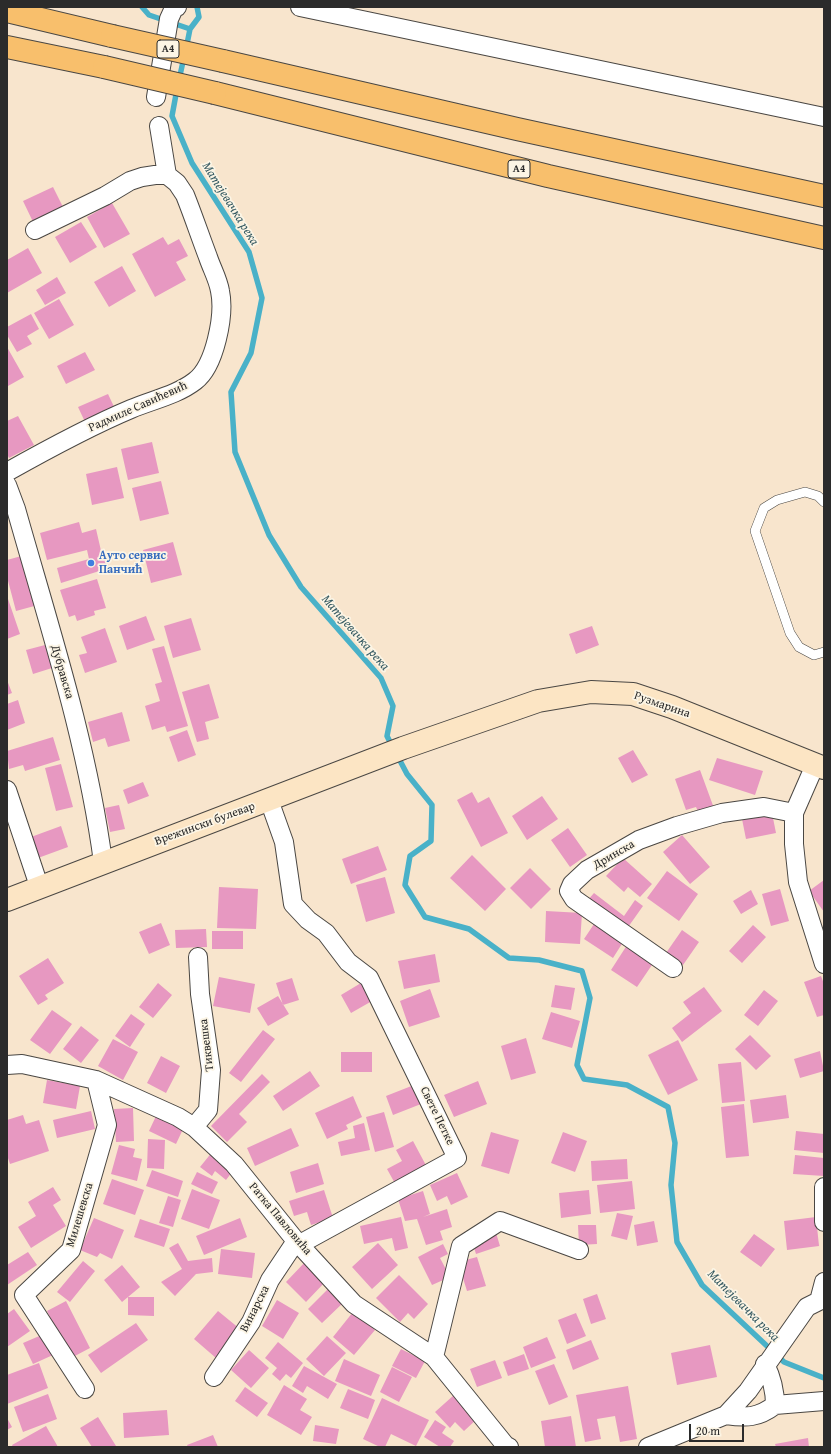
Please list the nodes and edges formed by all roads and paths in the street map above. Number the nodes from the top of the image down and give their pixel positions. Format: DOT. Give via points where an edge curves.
graph roads {
  1 [pos="300,7"];
  2 [pos="7,11"];
  3 [pos="171,17"];
  4 [pos="7,47"];
  5 [pos="156,97"];
  6 [pos="824,117"];
  7 [pos="159,126"];
  8 [pos="167,175"];
  9 [pos="824,196"];
  10 [pos="35,230"];
  11 [pos="824,238"];
  12 [pos="7,472"];
  13 [pos="7,485"];
  14 [pos="824,502"];
  15 [pos="824,652"];
  16 [pos="393,752"];
  17 [pos="820,767"];
  18 [pos="7,790"];
  19 [pos="269,800"];
  20 [pos="794,813"];
  21 [pos="103,862"];
  22 [pos="39,886"];
  23 [pos="7,900"];
  24 [pos="198,957"];
  25 [pos="824,964"];
  26 [pos="673,968"];
  27 [pos="7,1065"];
  28 [pos="96,1080"];
  29 [pos="194,1127"];
  30 [pos="824,1187"];
  31 [pos="824,1222"];
  32 [pos="298,1243"];
  33 [pos="579,1250"];
  34 [pos="824,1282"];
  35 [pos="822,1302"];
  36 [pos="434,1357"];
  37 [pos="765,1364"];
  38 [pos="214,1377"];
  39 [pos="85,1389"];
  40 [pos="824,1401"];
  41 [pos="775,1405"];
  42 [pos="726,1416"];
  43 [pos="506,1447"];
  44 [pos="648,1447"];
  1 -- 6 [label="street"];
  2 -- 9 [label="highway, A4, bridge" via="517,129"];
  3 -- 5 [label="street"];
  4 -- 11 [label="highway, A4, bridge" via="104,67 541,174"];
  7 -- 8 [label="street"];
  8 -- 10 [label="street" via="130,181"];
  8 -- 12 [label="street, Радмиле Савићевић" via="177,183 185,195 219,287 219,328 209,364 202,374 184,388 131,408"];
  13 -- 21 [label="street, Дубравска" via="16,509 82,746 96,810"];
  14 -- 15 [label="lane" via="818,496 805,492 777,500 764,508 755,530 790,633 799,647 814,655"];
  16 -- 17 [label="main road, Рузмарина" via="538,701 591,692 632,694 672,707"];
  16 -- 19 [label="main road, Врежински булевар"];
  17 -- 20 [label="street"];
  18 -- 22 [label="street"];
  19 -- 21 [label="main road, Врежински булевар"];
  19 -- 32 [label="street, Свете Петке" via="284,842 293,904 308,920 326,933 348,962 369,978 457,1158"];
  20 -- 25 [label="street" via="798,882"];
  20 -- 26 [label="street, Дринска" via="764,807 722,813 677,826 639,840 587,870 572,884 569,891 574,899"];
  21 -- 22 [label="main road, Врежински булевар"];
  22 -- 23 [label="main road, Врежински булевар"];
  24 -- 29 [label="street, Тиквешка" via="200,994 211,1070 208,1110"];
  27 -- 28 [label="street, Ратка Павловића" via="22,1064"];
  28 -- 29 [label="street, Ратка Павловића" via="178,1117"];
  28 -- 39 [label="street, Милешевска" via="106,1125 71,1250 24,1295"];
  29 -- 32 [label="street, Ратка Павловића" via="234,1164"];
  30 -- 31 [label="street"];
  32 -- 36 [label="street, Ратка Павловића" via="354,1304"];
  32 -- 38 [label="street, Винарска" via="270,1280 251,1322"];
  33 -- 36 [label="street" via="500,1221 461,1246"];
  34 -- 35 [label="street"];
  35 -- 37 [label="street" via="807,1307"];
  36 -- 43 [label="street, Ратка Павловића"];
  37 -- 41 [label="street" via="773,1380"];
  37 -- 42 [label="street" via="748,1391"];
  40 -- 41 [label="street"];
  41 -- 42 [label="street" via="764,1413 744,1418"];
  42 -- 44 [label="street"];
}
